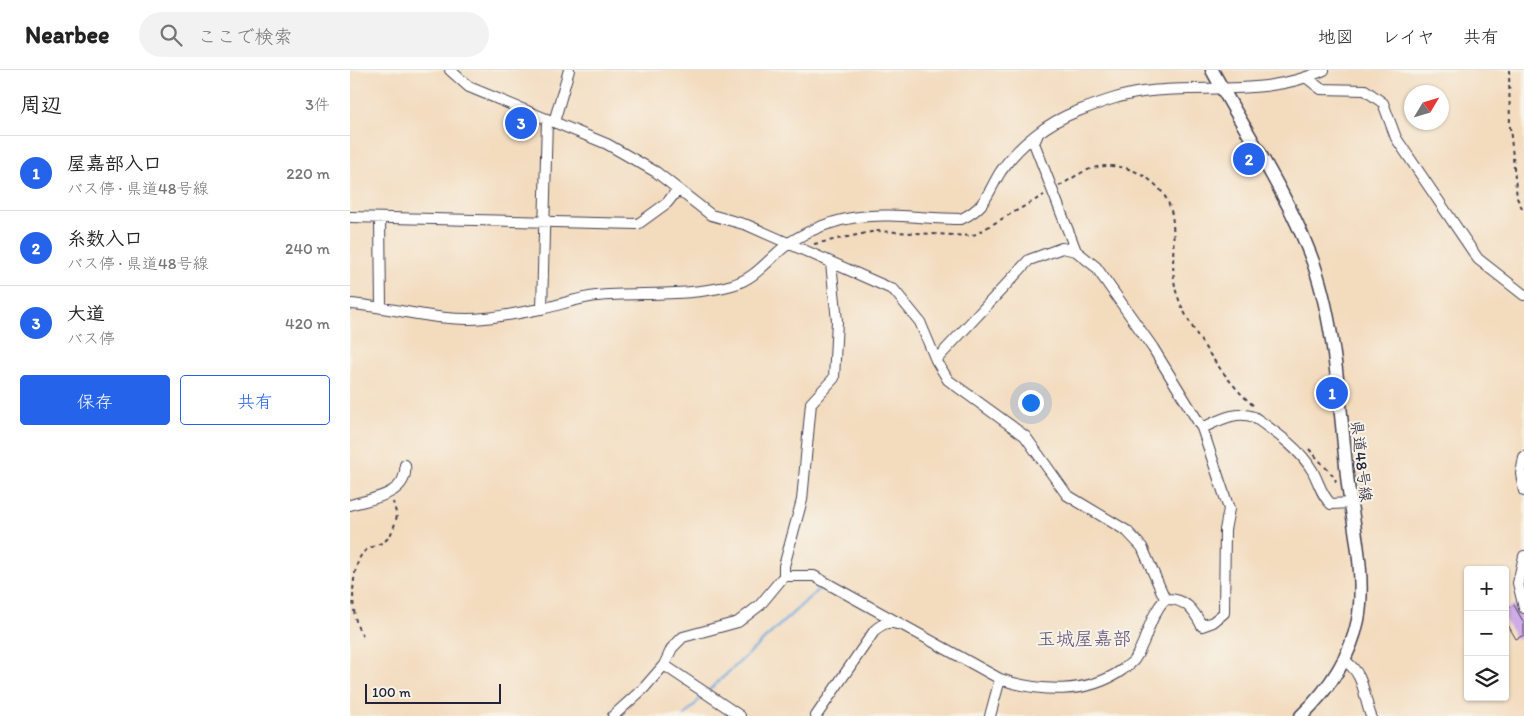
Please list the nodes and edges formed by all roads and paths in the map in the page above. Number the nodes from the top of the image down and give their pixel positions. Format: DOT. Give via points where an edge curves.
graph roads {
  1 [pos="450,70"];
  2 [pos="569,70"];
  3 [pos="1212,70"];
  4 [pos="1324,70"];
  5 [pos="1509,70"];
  6 [pos="1307,78"];
  7 [pos="1222,87"];
  8 [pos="551,120"];
  9 [pos="1038,134"];
  10 [pos="678,189"];
  11 [pos="1524,212"];
  12 [pos="350,217"];
  13 [pos="380,218"];
  14 [pos="543,222"];
  15 [pos="789,244"];
  16 [pos="1076,251"];
  17 [pos="831,263"];
  18 [pos="1524,295"];
  19 [pos="350,304"];
  20 [pos="381,306"];
  21 [pos="542,309"];
  22 [pos="936,360"];
  23 [pos="1202,428"];
  24 [pos="1524,458"];
  25 [pos="405,465"];
  26 [pos="1524,491"];
  27 [pos="385,496"];
  28 [pos="1351,504"];
  29 [pos="350,505"];
  30 [pos="1524,556"];
  31 [pos="784,576"];
  32 [pos="1165,599"];
  33 [pos="1524,608"];
  34 [pos="907,628"];
  35 [pos="363,636"];
  36 [pos="1344,661"];
  37 [pos="664,665"];
  38 [pos="1000,679"];
  39 [pos="614,716"];
  40 [pos="740,716"];
  41 [pos="816,716"];
  42 [pos="990,716"];
  43 [pos="1301,716"];
  44 [pos="1371,716"];
  1 -- 8 [label="street" via="469,87"];
  2 -- 8 [label="street"];
  3 -- 7 [label="main road, 県道48号線"];
  4 -- 6 [label="street"];
  5 -- 11 [label="path" via="1510,127 1517,198"];
  6 -- 7 [label="street" via="1271,86"];
  6 -- 18 [label="street" via="1321,89 1366,90 1383,103 1396,138 1478,259"];
  7 -- 9 [label="street" via="1126,94 1059,119"];
  7 -- 28 [label="main road, 県道48号線" via="1300,230 1317,275 1330,337"];
  8 -- 10 [label="street" via="606,144 656,172"];
  8 -- 14 [label="street"];
  9 -- 15 [label="street" via="1011,158 979,209 961,219 884,214 839,219"];
  9 -- 16 [label="street" via="1034,142"];
  10 -- 14 [label="street" via="667,203 638,224"];
  10 -- 15 [label="street" via="711,215 747,225"];
  12 -- 13 [label="street"];
  13 -- 14 [label="street"];
  13 -- 20 [label="street"];
  14 -- 21 [label="street"];
  15 -- 17 [label="street"];
  15 -- 21 [label="street" via="751,278 733,285 712,290 594,296"];
  16 -- 22 [label="street" via="1062,248 1029,260"];
  16 -- 23 [label="street" via="1096,267 1153,348"];
  17 -- 22 [label="street" via="894,290 920,322"];
  17 -- 31 [label="street" via="837,321 834,378 811,403 802,500"];
  19 -- 20 [label="street"];
  20 -- 21 [label="street" via="435,317 464,318"];
  22 -- 32 [label="street" via="948,380 1025,436 1067,495 1127,531 1142,548"];
  23 -- 28 [label="street" via="1237,415 1254,417 1293,447 1312,469 1324,498 1332,504"];
  23 -- 32 [label="street" via="1229,509 1225,530 1226,607 1218,618 1202,626 1186,603"];
  24 -- 26 [label="street" via="1521,474"];
  25 -- 27 [label="street" via="406,474 402,482"];
  27 -- 29 [label="street"];
  27 -- 35 [label="path" via="394,503 397,516 394,526 388,539 362,554 354,570 351,600 355,623"];
  28 -- 36 [label="main road, 県道48号線" via="1360,604 1354,637"];
  30 -- 33 [label="street" via="1518,583"];
  31 -- 34 [label="street" via="814,576"];
  31 -- 37 [label="street" via="760,605 738,622 683,637 672,648"];
  32 -- 38 [label="street" via="1155,610 1134,661 1100,682 1072,689"];
  34 -- 38 [label="street"];
  34 -- 41 [label="street" via="892,622 875,630"];
  36 -- 43 [label="main road, 県道48号線" via="1323,693"];
  36 -- 44 [label="street" via="1354,667 1362,683"];
  37 -- 39 [label="street"];
  37 -- 40 [label="street"];
  38 -- 42 [label="street" via="990,706"];
}
